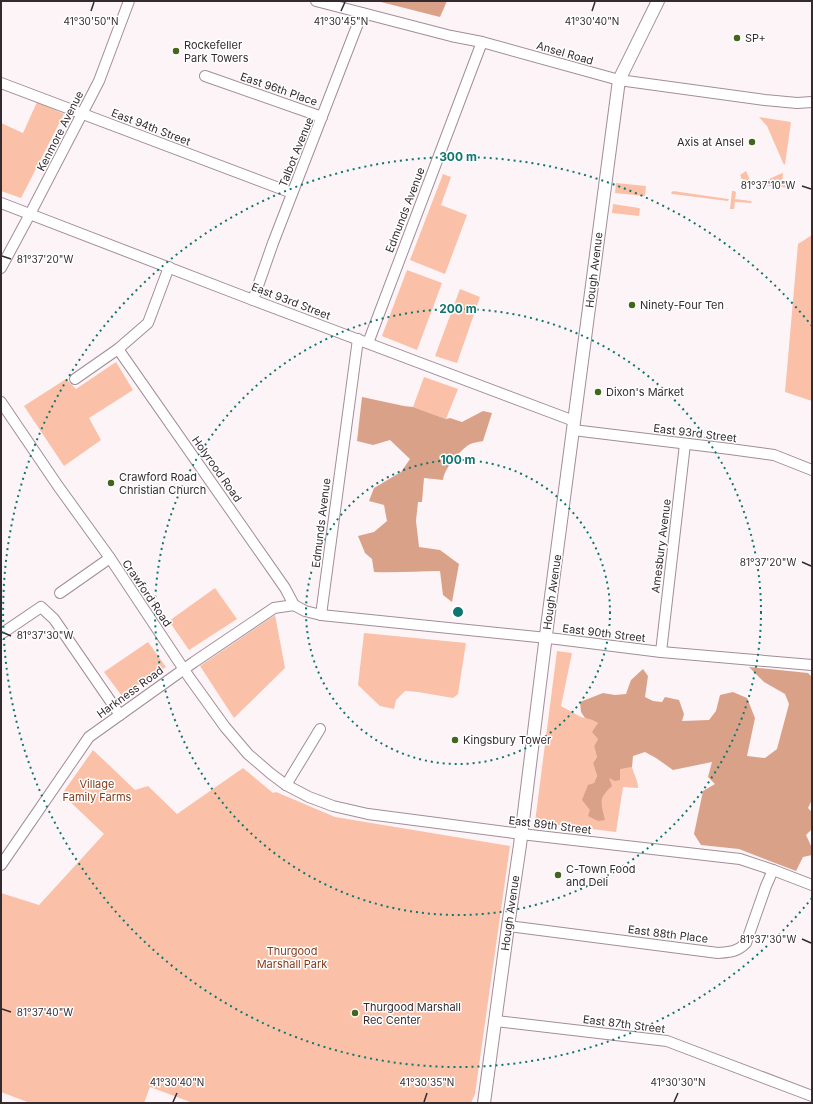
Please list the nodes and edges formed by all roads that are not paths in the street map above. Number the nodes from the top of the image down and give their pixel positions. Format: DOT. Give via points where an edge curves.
graph roads {
  1 [pos="129,1"];
  2 [pos="316,1"];
  3 [pos="658,1"];
  4 [pos="362,13"];
  5 [pos="482,42"];
  6 [pos="205,76"];
  7 [pos="619,80"];
  8 [pos="1,83"];
  9 [pos="812,102"];
  10 [pos="83,114"];
  11 [pos="322,117"];
  12 [pos="292,193"];
  13 [pos="1,203"];
  14 [pos="30,214"];
  15 [pos="1,268"];
  16 [pos="169,268"];
  17 [pos="253,300"];
  18 [pos="358,339"];
  19 [pos="368,343"];
  20 [pos="118,350"];
  21 [pos="75,379"];
  22 [pos="1,402"];
  23 [pos="574,426"];
  24 [pos="685,444"];
  25 [pos="812,470"];
  26 [pos="110,558"];
  27 [pos="60,593"];
  28 [pos="294,605"];
  29 [pos="321,615"];
  30 [pos="1,634"];
  31 [pos="546,638"];
  32 [pos="661,652"];
  33 [pos="812,665"];
  34 [pos="184,669"];
  35 [pos="120,715"];
  36 [pos="320,729"];
  37 [pos="286,785"];
  38 [pos="521,834"];
  39 [pos="1,865"];
  40 [pos="773,870"];
  41 [pos="812,885"];
  42 [pos="508,926"];
  43 [pos="496,1021"];
  44 [pos="812,1096"];
  45 [pos="484,1103"];
  1 -- 10 [label="street, Kenmore Avenue" via="99,81"];
  2 -- 4 [label="street, Ansel Road"];
  3 -- 7 [label="street, Hough Avenue"];
  4 -- 5 [label="street, Ansel Road"];
  4 -- 11 [label="street, Talbot Avenue"];
  5 -- 7 [label="street, Ansel Road"];
  5 -- 19 [label="street, Edmunds Avenue"];
  6 -- 11 [label="street, East 96th Place"];
  7 -- 9 [label="street, Ansel Road" via="765,100"];
  7 -- 23 [label="street, Hough Avenue"];
  8 -- 10 [label="street, East 94th Street"];
  10 -- 12 [label="street, East 94th Street"];
  10 -- 14 [label="street, Kenmore Avenue"];
  11 -- 12 [label="street, Talbot Avenue"];
  12 -- 17 [label="street, Talbot Avenue"];
  13 -- 14 [label="street, East 93rd Street"];
  14 -- 15 [label="street, Kenmore Avenue"];
  14 -- 16 [label="street, East 93rd Street"];
  16 -- 17 [label="street, East 93rd Street"];
  16 -- 20 [label="street" via="148,323"];
  17 -- 18 [label="street, East 93rd Street"];
  18 -- 19 [label="street, East 93rd Street"];
  18 -- 29 [label="street, Edmunds Avenue"];
  19 -- 23 [label="street, East 93rd Street"];
  20 -- 21 [label="street"];
  20 -- 28 [label="street, Holyrood Road" via="286,588"];
  22 -- 26 [label="street, Crawford Road"];
  23 -- 24 [label="street, East 93rd Street"];
  23 -- 31 [label="street, Hough Avenue"];
  24 -- 25 [label="street, East 93rd Street" via="774,455"];
  24 -- 32 [label="street, Amesbury Avenue"];
  26 -- 27 [label="street"];
  26 -- 34 [label="street, Crawford Road"];
  28 -- 29 [label="street"];
  28 -- 34 [label="street, Harkness Road" via="274,608"];
  29 -- 31 [label="street, East 90th Street"];
  30 -- 35 [label="street" via="41,607 54,619"];
  31 -- 32 [label="street, East 90th Street"];
  31 -- 38 [label="street, Hough Avenue"];
  32 -- 33 [label="street, East 90th Street"];
  34 -- 35 [label="street, Harkness Road"];
  34 -- 37 [label="street, Crawford Road" via="239,745 257,763"];
  35 -- 39 [label="street, Harkness Road" via="89,737"];
  36 -- 37 [label="street"];
  37 -- 38 [label="street, East 89th Street" via="309,797 356,812"];
  38 -- 40 [label="street, East 89th Street" via="740,859"];
  38 -- 42 [label="street, Hough Avenue"];
  40 -- 41 [label="street, East 89th Street"];
  40 -- 42 [label="street, East 88th Place" via="746,943 740,949 730,952 718,953"];
  42 -- 43 [label="street, Hough Avenue"];
  43 -- 44 [label="street, East 87th Street" via="667,1041"];
  43 -- 45 [label="street, Hough Avenue"];
}
